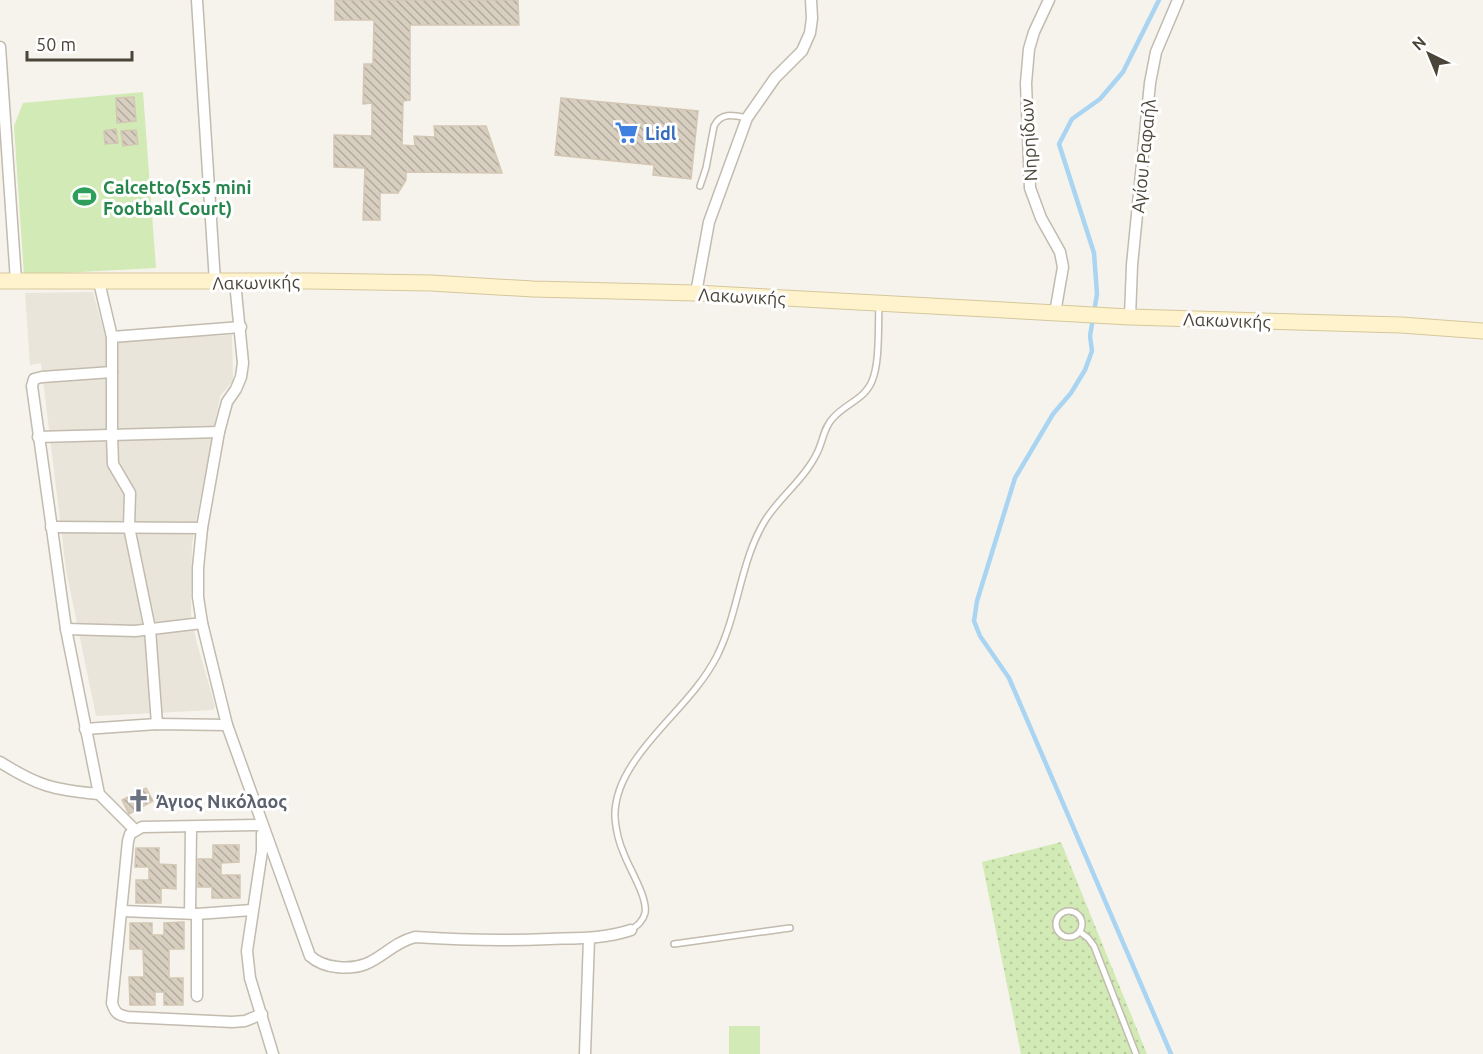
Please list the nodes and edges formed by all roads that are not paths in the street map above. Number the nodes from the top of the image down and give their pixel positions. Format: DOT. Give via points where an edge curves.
graph roads {
  1 [pos="197,0"];
  2 [pos="811,0"];
  3 [pos="1049,0"];
  4 [pos="1178,0"];
  5 [pos="0,47"];
  6 [pos="747,118"];
  7 [pos="700,186"];
  8 [pos="0,281"];
  9 [pos="16,281"];
  10 [pos="99,282"];
  11 [pos="215,282"];
  12 [pos="235,282"];
  13 [pos="696,293"];
  14 [pos="879,304"];
  15 [pos="1057,313"];
  16 [pos="1130,317"];
  17 [pos="241,327"];
  18 [pos="1483,331"];
  19 [pos="112,337"];
  20 [pos="112,372"];
  21 [pos="219,432"];
  22 [pos="111,436"];
  23 [pos="38,437"];
  24 [pos="51,527"];
  25 [pos="129,527"];
  26 [pos="202,528"];
  27 [pos="202,623"];
  28 [pos="150,628"];
  29 [pos="66,629"];
  30 [pos="157,724"];
  31 [pos="227,724"];
  32 [pos="85,729"];
  33 [pos="0,762"];
  34 [pos="99,794"];
  35 [pos="262,825"];
  36 [pos="191,827"];
  37 [pos="135,830"];
  38 [pos="252,910"];
  39 [pos="122,911"];
  40 [pos="194,914"];
  41 [pos="790,928"];
  42 [pos="631,930"];
  43 [pos="1080,932"];
  44 [pos="589,938"];
  45 [pos="674,944"];
  46 [pos="197,996"];
  47 [pos="262,1014"];
  48 [pos="273,1054"];
  49 [pos="585,1054"];
  50 [pos="1136,1054"];
  1 -- 11 [label="street"];
  2 -- 6 [label="street" via="810,33 802,51 775,78"];
  3 -- 15 [label="street, Νηρηίδων" via="1029,49 1026,83 1030,188 1060,252"];
  4 -- 16 [label="street, Αγίου Ραφαήλ" via="1156,52 1150,83"];
  5 -- 9 [label="street"];
  6 -- 7 [label="lane" via="729,115 717,120"];
  6 -- 13 [label="street" via="712,211"];
  8 -- 9 [label="main road, Λακωνικής"];
  9 -- 10 [label="main road, Λακωνικής"];
  10 -- 11 [label="main road, Λακωνικής"];
  10 -- 19 [label="street"];
  11 -- 12 [label="main road, Λακωνικής"];
  12 -- 13 [label="main road, Λακωνικής"];
  12 -- 17 [label="street"];
  13 -- 14 [label="main road, Λακωνικής"];
  14 -- 15 [label="main road, Λακωνικής"];
  14 -- 42 [label="lane" via="876,368 868,389 833,417 816,455 766,519 717,655 705,676 624,778 615,817 645,911 641,923"];
  15 -- 16 [label="main road, Λακωνικής"];
  16 -- 18 [label="main road, Λακωνικής"];
  17 -- 19 [label="street"];
  17 -- 21 [label="street" via="241,377 227,402"];
  19 -- 20 [label="street"];
  20 -- 22 [label="street"];
  20 -- 23 [label="street" via="34,379"];
  21 -- 22 [label="street"];
  21 -- 26 [label="street"];
  22 -- 23 [label="street"];
  22 -- 25 [label="street" via="113,464 130,493"];
  23 -- 24 [label="street"];
  24 -- 25 [label="street"];
  24 -- 29 [label="street"];
  25 -- 26 [label="street"];
  25 -- 28 [label="street"];
  26 -- 27 [label="street" via="198,597"];
  27 -- 28 [label="street"];
  27 -- 31 [label="street"];
  28 -- 29 [label="street"];
  28 -- 30 [label="street"];
  29 -- 32 [label="street"];
  30 -- 31 [label="street"];
  30 -- 32 [label="street"];
  31 -- 35 [label="street"];
  32 -- 34 [label="street"];
  33 -- 34 [label="street" via="42,785"];
  34 -- 37 [label="street"];
  35 -- 36 [label="street"];
  35 -- 38 [label="street"];
  35 -- 44 [label="street" via="310,956 326,966 355,968 415,937 490,941"];
  36 -- 37 [label="street"];
  36 -- 40 [label="street"];
  37 -- 39 [label="street" via="128,841"];
  38 -- 40 [label="street"];
  38 -- 47 [label="street" via="248,965"];
  39 -- 40 [label="street"];
  39 -- 47 [label="street" via="112,1003 119,1015 232,1022"];
  40 -- 46 [label="street"];
  41 -- 45 [label="lane"];
  42 -- 44 [label="street"];
  43 -- 43 [label="lane" via="1083,924 1079,915 1062,912 1056,920 1063,936 1072,937"];
  43 -- 50 [label="lane" via="1094,946"];
  44 -- 49 [label="street"];
  47 -- 48 [label="street"];
}
